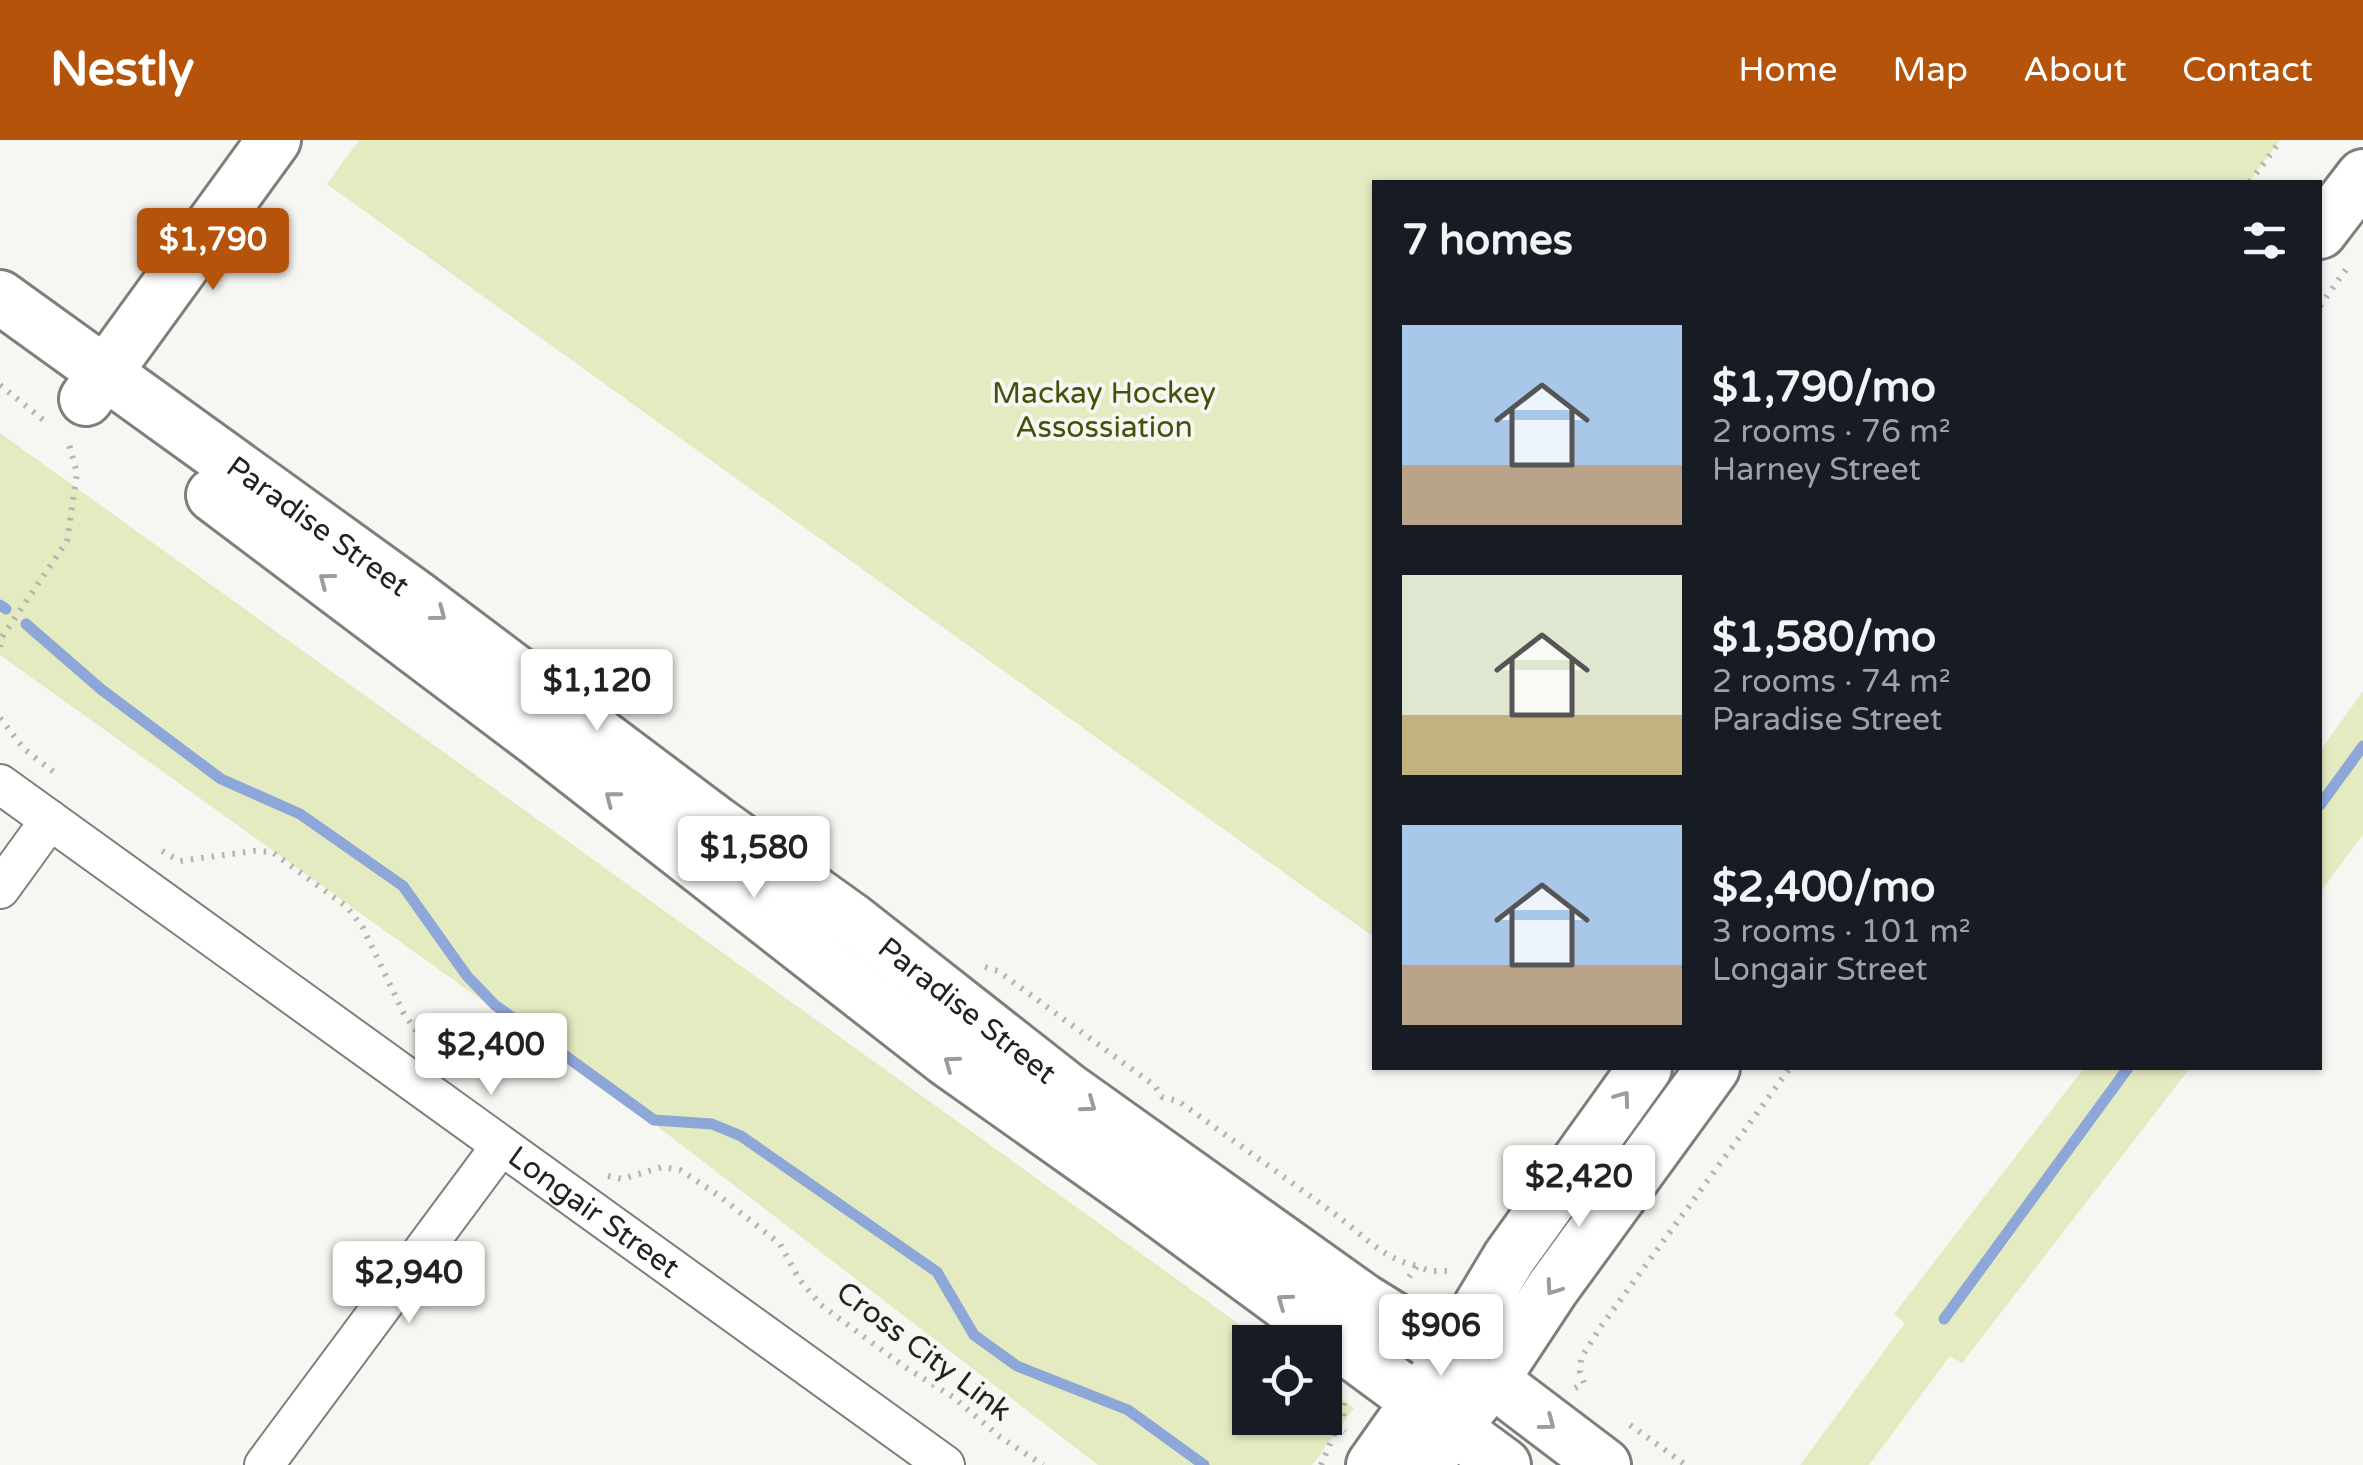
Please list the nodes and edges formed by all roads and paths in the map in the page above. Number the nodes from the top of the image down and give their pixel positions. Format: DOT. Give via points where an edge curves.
graph roads {
  1 [pos="274,140"];
  2 [pos="2281,140"];
  3 [pos="2363,176"];
  4 [pos="2251,180"];
  5 [pos="2336,247"];
  6 [pos="0,297"];
  7 [pos="2322,299"];
  8 [pos="0,336"];
  9 [pos="0,385"];
  10 [pos="94,387"];
  11 [pos="1,637"];
  12 [pos="0,647"];
  13 [pos="0,718"];
  14 [pos="68,783"];
  15 [pos="0,784"];
  16 [pos="50,820"];
  17 [pos="154,847"];
  18 [pos="0,889"];
  19 [pos="429,1047"];
  20 [pos="1644,1070"];
  21 [pos="1712,1070"];
  22 [pos="1789,1070"];
  23 [pos="500,1146"];
  24 [pos="605,1175"];
  25 [pos="1591,1316"];
  26 [pos="1602,1325"];
  27 [pos="1472,1366"];
  28 [pos="1584,1382"];
  29 [pos="1590,1394"];
  30 [pos="1568,1396"];
  31 [pos="1433,1431"];
  32 [pos="1616,1444"];
  33 [pos="264,1465"];
  34 [pos="945,1465"];
  35 [pos="1043,1465"];
  36 [pos="1373,1465"];
  37 [pos="1504,1465"];
  38 [pos="1686,1465"];
  1 -- 10 [label="street"];
  2 -- 4 [label="path"];
  3 -- 5 [label="street"];
  5 -- 7 [label="path"];
  6 -- 10 [label="street, Paradise Street"];
  8 -- 10 [label="street, Paradise Street"];
  9 -- 11 [label="path" via="70,442 76,474 67,541"];
  10 -- 27 [label="street, Paradise Street, one-way" via="416,597 852,920 1067,1089 1363,1300"];
  31 -- 10 [label="street, Paradise Street, one-way" via="946,1059"];
  11 -- 12 [label="path"];
  13 -- 14 [label="path" via="24,749"];
  15 -- 16 [label="street, Longair Street"];
  16 -- 18 [label="street"];
  16 -- 23 [label="street, Longair Street"];
  17 -- 19 [label="path" via="180,861 272,852 347,908"];
  27 -- 20 [label="street, one-way" via="1509,1258"];
  21 -- 27 [label="street, one-way" via="1552,1289"];
  22 -- 26 [label="path"];
  23 -- 33 [label="street"];
  23 -- 34 [label="street, Longair Street"];
  24 -- 35 [label="path, Cross City Link" via="622,1179 662,1166 718,1195 780,1244 821,1305"];
  25 -- 26 [label="path"];
  26 -- 28 [label="path" via="1581,1358"];
  27 -- 31 [label="street"];
  27 -- 32 [label="street, Paradise Street, one-way"];
  28 -- 29 [label="path"];
  28 -- 30 [label="path"];
  31 -- 36 [label="street"];
  31 -- 37 [label="street, Paradise Street"];
  32 -- 38 [label="path"];
}
